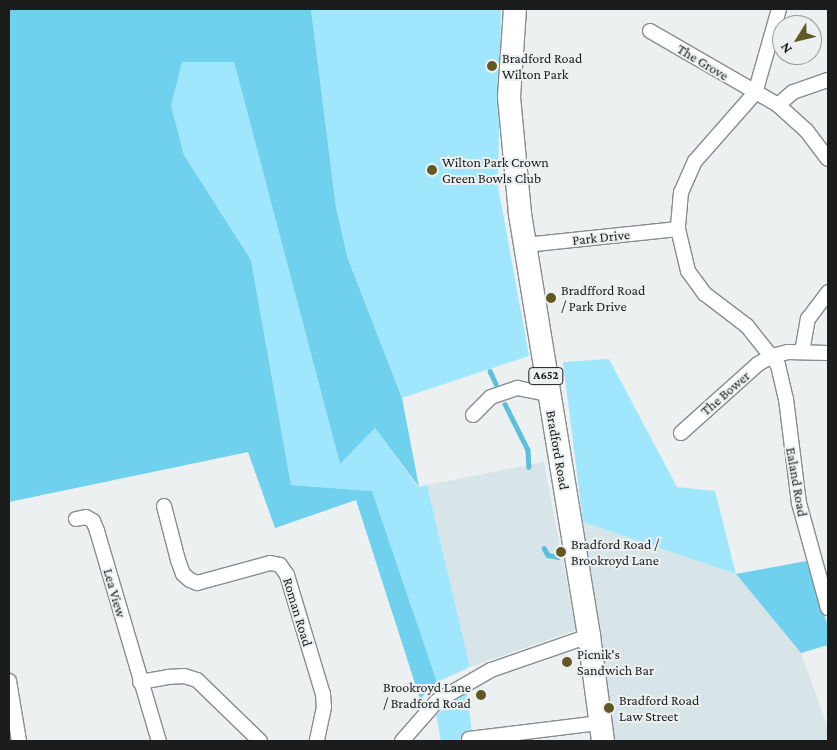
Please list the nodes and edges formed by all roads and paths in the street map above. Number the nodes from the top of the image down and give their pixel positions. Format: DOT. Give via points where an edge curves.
graph roads {
  1 [pos="515,9"];
  2 [pos="779,9"];
  3 [pos="650,31"];
  4 [pos="828,80"];
  5 [pos="755,93"];
  6 [pos="778,105"];
  7 [pos="828,159"];
  8 [pos="678,229"];
  9 [pos="524,245"];
  10 [pos="828,292"];
  11 [pos="802,352"];
  12 [pos="828,353"];
  13 [pos="772,356"];
  14 [pos="549,394"];
  15 [pos="473,415"];
  16 [pos="681,433"];
  17 [pos="164,506"];
  18 [pos="76,519"];
  19 [pos="828,608"];
  20 [pos="589,636"];
  21 [pos="9,681"];
  22 [pos="140,682"];
  23 [pos="602,732"];
  24 [pos="469,739"];
  25 [pos="19,741"];
  26 [pos="159,741"];
  27 [pos="260,741"];
  28 [pos="317,741"];
  29 [pos="402,741"];
  1 -- 9 [label="main road, Bradford Road / A652" via="509,97"];
  2 -- 5 [label="street"];
  3 -- 5 [label="street, The Grove"];
  4 -- 6 [label="street" via="793,92"];
  5 -- 6 [label="street, The Grove"];
  5 -- 8 [label="street, Ealand Road" via="695,162 681,192"];
  6 -- 7 [label="street, The Grove" via="806,130"];
  8 -- 9 [label="street, Park Drive"];
  8 -- 13 [label="street, Ealand Road" via="688,271 705,294 747,326"];
  9 -- 14 [label="main road, Bradford Road / A652"];
  10 -- 11 [label="street" via="808,319"];
  11 -- 12 [label="street"];
  11 -- 13 [label="street"];
  13 -- 16 [label="street, The Bower" via="758,364"];
  13 -- 19 [label="street, Ealand Road" via="785,392 799,503"];
  14 -- 15 [label="street" via="517,388 491,397"];
  14 -- 20 [label="main road, Bradford Road / A652"];
  17 -- 28 [label="street, Roman Road" via="178,560 183,574 190,580 197,583 270,563 280,565 287,575 323,694 324,707"];
  18 -- 22 [label="street, Lea View" via="86,517 93,521 97,531"];
  20 -- 23 [label="main road, Bradford Road / A652"];
  20 -- 29 [label="street" via="491,670 437,701"];
  21 -- 25 [label="street"];
  22 -- 26 [label="street, Lea View"];
  22 -- 27 [label="street" via="176,676 197,680"];
  23 -- 24 [label="street"];
}
